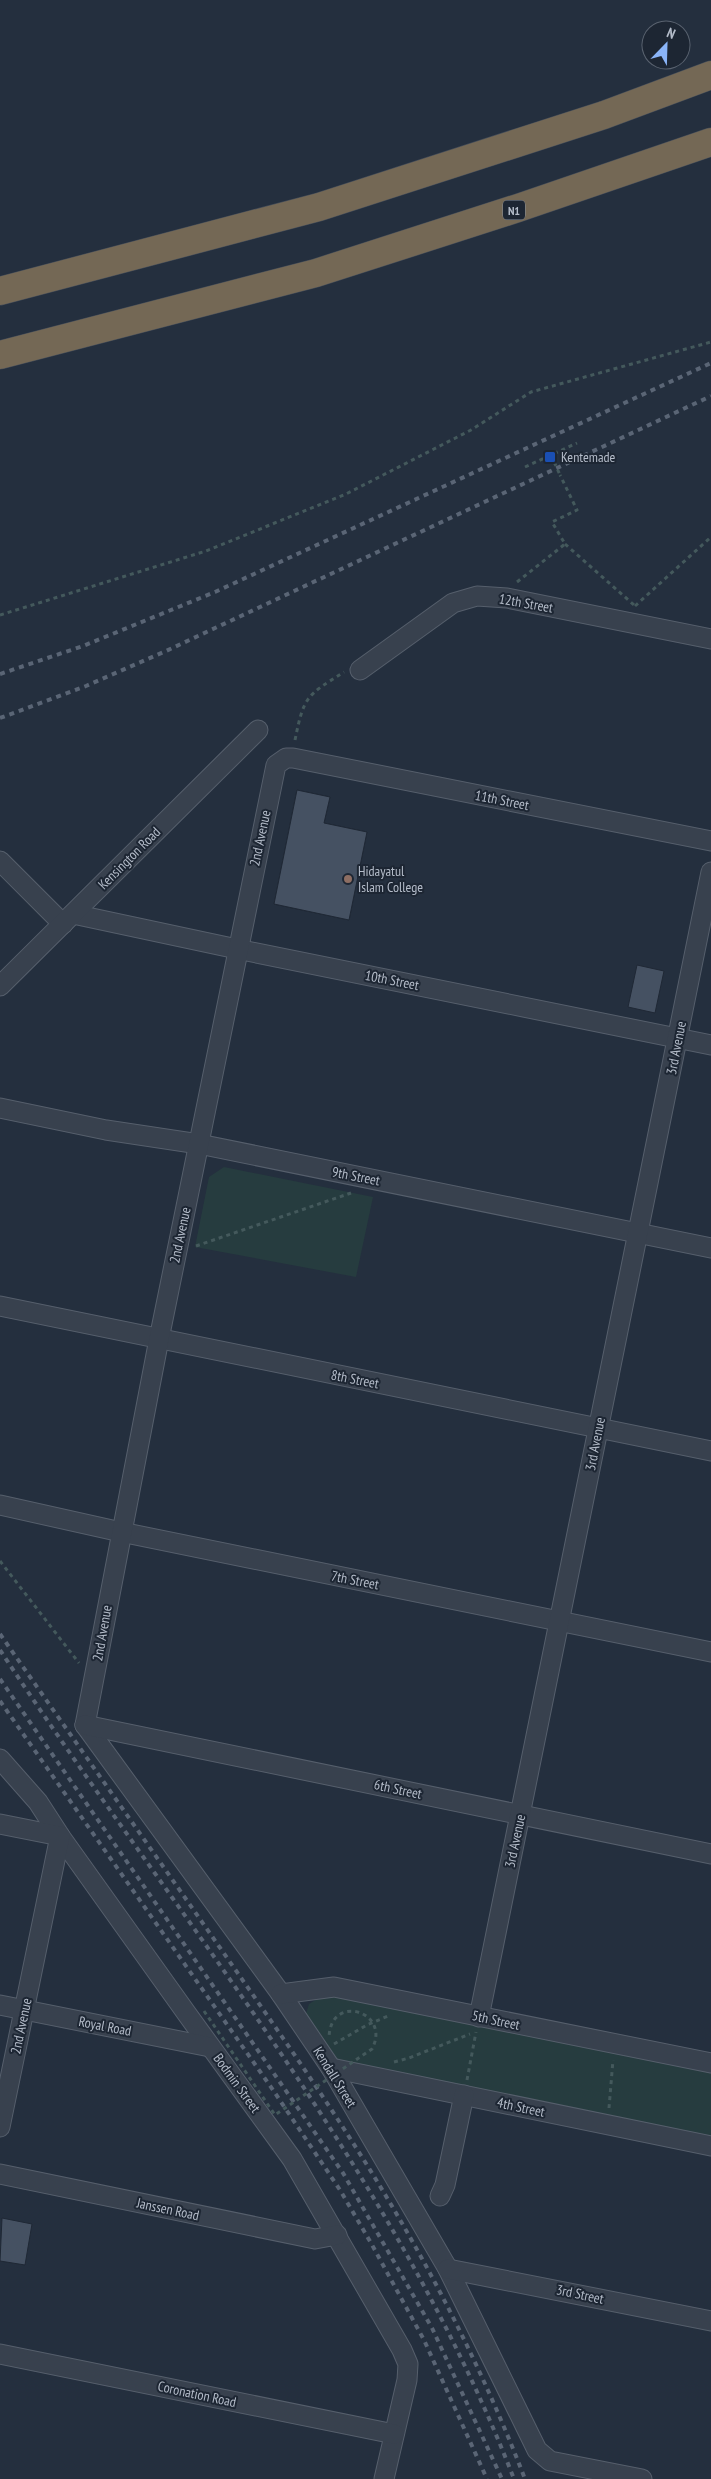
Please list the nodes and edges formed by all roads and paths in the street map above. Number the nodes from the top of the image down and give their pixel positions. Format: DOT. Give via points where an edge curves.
graph roads {
  1 [pos="711,75"];
  2 [pos="711,142"];
  3 [pos="0,291"];
  4 [pos="711,342"];
  5 [pos="0,355"];
  6 [pos="577,442"];
  7 [pos="551,455"];
  8 [pos="525,467"];
  9 [pos="711,537"];
  10 [pos="565,544"];
  11 [pos="514,584"];
  12 [pos="633,614"];
  13 [pos="0,615"];
  14 [pos="711,639"];
  15 [pos="356,668"];
  16 [pos="258,730"];
  17 [pos="293,752"];
  18 [pos="711,841"];
  19 [pos="0,861"];
  20 [pos="711,872"];
  21 [pos="68,919"];
  22 [pos="237,949"];
  23 [pos="0,986"];
  24 [pos="678,1038"];
  25 [pos="711,1045"];
  26 [pos="0,1108"];
  27 [pos="199,1144"];
  28 [pos="384,1182"];
  29 [pos="638,1233"];
  30 [pos="711,1248"];
  31 [pos="177,1253"];
  32 [pos="0,1306"];
  33 [pos="159,1339"];
  34 [pos="599,1428"];
  35 [pos="711,1451"];
  36 [pos="0,1506"];
  37 [pos="121,1532"];
  38 [pos="0,1561"];
  39 [pos="560,1621"];
  40 [pos="711,1652"];
  41 [pos="93,1681"];
  42 [pos="85,1725"];
  43 [pos="0,1759"];
  44 [pos="521,1814"];
  45 [pos="0,1824"];
  46 [pos="60,1836"];
  47 [pos="711,1854"];
  48 [pos="281,1994"];
  49 [pos="403,2000"];
  50 [pos="0,2005"];
  51 [pos="24,2010"];
  52 [pos="204,2011"];
  53 [pos="478,2024"];
  54 [pos="329,2039"];
  55 [pos="616,2044"];
  56 [pos="332,2046"];
  57 [pos="210,2047"];
  58 [pos="711,2063"];
  59 [pos="331,2068"];
  60 [pos="379,2078"];
  61 [pos="464,2095"];
  62 [pos="606,2124"];
  63 [pos="0,2127"];
  64 [pos="711,2146"];
  65 [pos="0,2174"];
  66 [pos="440,2196"];
  67 [pos="337,2235"];
  68 [pos="448,2269"];
  69 [pos="711,2321"];
  70 [pos="0,2354"];
  71 [pos="394,2434"];
  72 [pos="384,2479"];
  73 [pos="642,2479"];
  1 -- 3 [label="highway" via="604,115 327,205"];
  2 -- 5 [label="highway, N1" via="316,273"];
  4 -- 13 [label="path" via="531,392 471,430 346,494 206,551"];
  6 -- 7 [label="path"];
  7 -- 8 [label="path"];
  7 -- 10 [label="path, bridge" via="577,510 552,522"];
  9 -- 12 [label="path"];
  10 -- 11 [label="path"];
  10 -- 12 [label="path"];
  12 -- 14 [label="street, 12th Street"];
  12 -- 15 [label="street, 12th Street" via="477,596 453,603"];
  15 -- 17 [label="path" via="325,684 304,703"];
  16 -- 21 [label="street, Kensington Road"];
  17 -- 18 [label="street, 11th Street"];
  17 -- 22 [label="street, 2nd Avenue" via="280,760 274,771"];
  19 -- 21 [label="street"];
  20 -- 24 [label="street, 3rd Avenue"];
  21 -- 22 [label="street, 10th Street"];
  21 -- 23 [label="street, Kensington Road"];
  22 -- 24 [label="street, 10th Street"];
  22 -- 27 [label="street, 2nd Avenue"];
  24 -- 25 [label="street, 10th Street"];
  24 -- 29 [label="street, 3rd Avenue"];
  26 -- 27 [label="street, 9th Street" via="106,1130"];
  27 -- 28 [label="street, 9th Street"];
  27 -- 31 [label="street, 2nd Avenue"];
  28 -- 29 [label="street, 9th Street"];
  28 -- 31 [label="path"];
  29 -- 30 [label="street, 9th Street"];
  29 -- 34 [label="street, 3rd Avenue"];
  31 -- 33 [label="street, 2nd Avenue"];
  32 -- 33 [label="street, 8th Street"];
  33 -- 34 [label="street, 8th Street"];
  33 -- 37 [label="street, 2nd Avenue"];
  34 -- 35 [label="street, 8th Street"];
  34 -- 39 [label="street, 3rd Avenue"];
  36 -- 37 [label="street, 7th Street"];
  37 -- 39 [label="street, 7th Street"];
  37 -- 41 [label="street, 2nd Avenue"];
  38 -- 41 [label="path"];
  39 -- 40 [label="street, 7th Street"];
  39 -- 44 [label="street, 3rd Avenue"];
  41 -- 42 [label="street, 2nd Avenue"];
  42 -- 44 [label="street, 6th Street"];
  42 -- 48 [label="street, Kendall Street"];
  43 -- 46 [label="street, Bodmin Street" via="38,1802"];
  44 -- 47 [label="street, 6th Street"];
  44 -- 53 [label="street, 3rd Avenue"];
  45 -- 46 [label="street"];
  46 -- 51 [label="street, 2nd Avenue"];
  46 -- 57 [label="street, Bodmin Street"];
  48 -- 49 [label="street, 5th Street" via="334,1987"];
  48 -- 59 [label="street, Kendall Street"];
  49 -- 53 [label="street, 5th Street"];
  49 -- 56 [label="path" via="402,2009"];
  50 -- 51 [label="street, Royal Road"];
  51 -- 57 [label="street, Royal Road"];
  51 -- 63 [label="street, 2nd Avenue"];
  52 -- 54 [label="path, bridge" via="275,2115 372,2049 377,2040 377,2029 362,2013 350,2010 333,2019"];
  53 -- 55 [label="street, 5th Street"];
  53 -- 60 [label="path" via="409,2058 383,2064"];
  53 -- 61 [label="path"];
  55 -- 58 [label="street, 5th Street"];
  55 -- 62 [label="path"];
  57 -- 67 [label="street, Bodmin Street" via="292,2159"];
  59 -- 60 [label="street, 4th Street"];
  59 -- 68 [label="street, Kendall Street"];
  60 -- 61 [label="street, 4th Street"];
  61 -- 62 [label="street, 4th Street"];
  61 -- 66 [label="street" via="446,2185"];
  62 -- 64 [label="street, 4th Street"];
  65 -- 67 [label="street, Janssen Road" via="315,2239"];
  67 -- 71 [label="street, Bodmin Street" via="408,2364"];
  68 -- 69 [label="street, 3rd Street"];
  68 -- 73 [label="street, Kendall Street" via="542,2456 559,2464"];
  70 -- 71 [label="street, Coronation Road"];
  71 -- 72 [label="street"];
}
